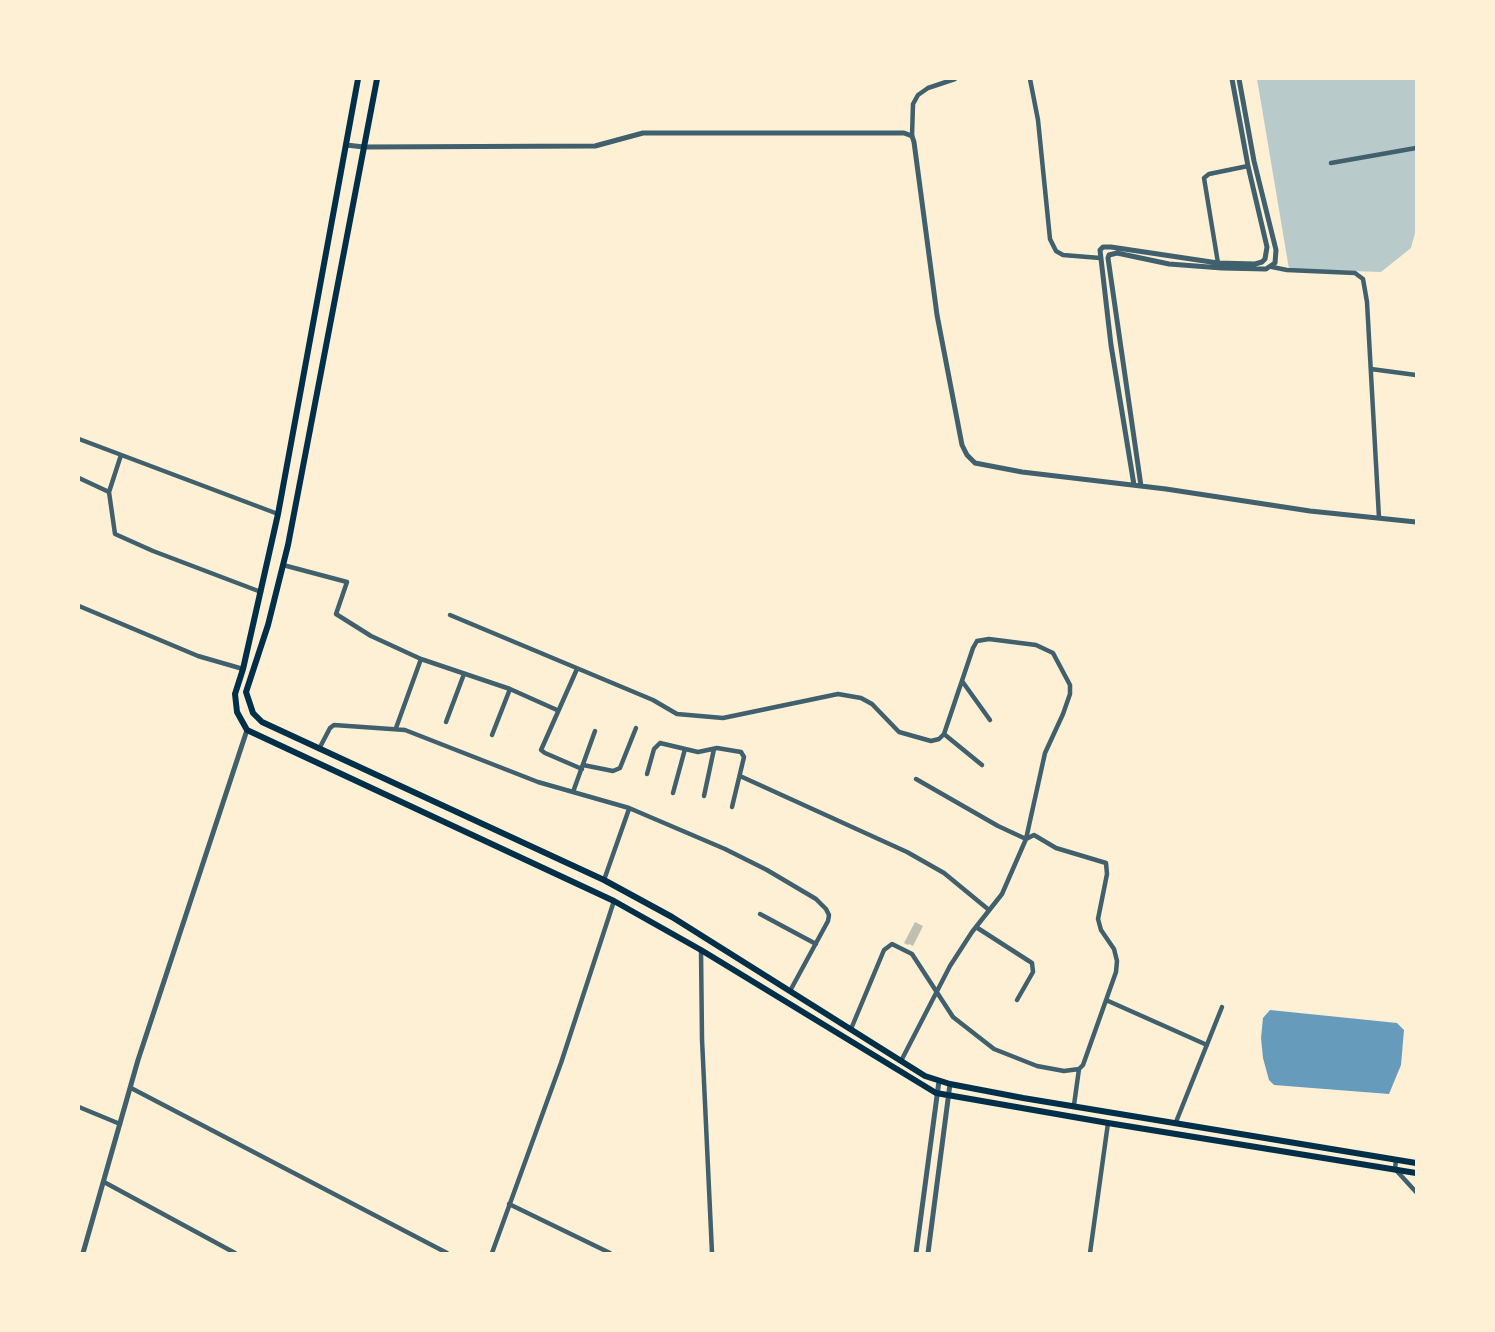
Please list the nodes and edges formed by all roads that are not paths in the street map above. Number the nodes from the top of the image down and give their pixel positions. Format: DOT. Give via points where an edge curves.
graph roads {
  1 [pos="358,79"];
  2 [pos="377,79"];
  3 [pos="956,79"];
  4 [pos="1030,79"];
  5 [pos="1233,79"];
  6 [pos="1239,79"];
  7 [pos="912,136"];
  8 [pos="346,145"];
  9 [pos="365,148"];
  10 [pos="1416,148"];
  11 [pos="1331,163"];
  12 [pos="1248,166"];
  13 [pos="1100,258"];
  14 [pos="1218,263"];
  15 [pos="1272,267"];
  16 [pos="1371,369"];
  17 [pos="1416,375"];
  18 [pos="79,439"];
  19 [pos="121,455"];
  20 [pos="79,478"];
  21 [pos="1138,486"];
  22 [pos="108,492"];
  23 [pos="278,514"];
  24 [pos="1379,518"];
  25 [pos="1416,522"];
  26 [pos="274,534"];
  27 [pos="289,538"];
  28 [pos="283,565"];
  29 [pos="261,592"];
  30 [pos="79,606"];
  31 [pos="450,615"];
  32 [pos="421,659"];
  33 [pos="577,669"];
  34 [pos="243,670"];
  35 [pos="464,674"];
  36 [pos="961,681"];
  37 [pos="510,689"];
  38 [pos="557,710"];
  39 [pos="990,720"];
  40 [pos="446,722"];
  41 [pos="396,728"];
  42 [pos="636,728"];
  43 [pos="247,730"];
  44 [pos="595,731"];
  45 [pos="944,734"];
  46 [pos="492,735"];
  47 [pos="714,748"];
  48 [pos="319,749"];
  49 [pos="685,749"];
  50 [pos="982,765"];
  51 [pos="583,767"];
  52 [pos="648,774"];
  53 [pos="740,776"];
  54 [pos="916,779"];
  55 [pos="573,792"];
  56 [pos="673,793"];
  57 [pos="704,796"];
  58 [pos="732,807"];
  59 [pos="629,808"];
  60 [pos="1026,839"];
  61 [pos="604,880"];
  62 [pos="614,901"];
  63 [pos="989,910"];
  64 [pos="760,914"];
  65 [pos="675,919"];
  66 [pos="976,927"];
  67 [pos="667,931"];
  68 [pos="816,944"];
  69 [pos="701,950"];
  70 [pos="790,991"];
  71 [pos="937,993"];
  72 [pos="1017,1000"];
  73 [pos="1105,1000"];
  74 [pos="1222,1007"];
  75 [pos="851,1029"];
  76 [pos="1207,1045"];
  77 [pos="901,1061"];
  78 [pos="1079,1069"];
  79 [pos="939,1081"];
  80 [pos="950,1084"];
  81 [pos="131,1088"];
  82 [pos="936,1093"];
  83 [pos="948,1096"];
  84 [pos="1074,1105"];
  85 [pos="79,1107"];
  86 [pos="1176,1122"];
  87 [pos="1108,1123"];
  88 [pos="120,1124"];
  89 [pos="1396,1160"];
  90 [pos="1416,1163"];
  91 [pos="1395,1169"];
  92 [pos="1416,1173"];
  93 [pos="104,1182"];
  94 [pos="1416,1192"];
  95 [pos="509,1204"];
  96 [pos="83,1253"];
  97 [pos="235,1253"];
  98 [pos="447,1253"];
  99 [pos="492,1253"];
  100 [pos="610,1253"];
  101 [pos="712,1253"];
  102 [pos="916,1253"];
  103 [pos="928,1253"];
  104 [pos="1090,1253"];
  1 -- 8 [label="main road"];
  2 -- 9 [label="main road"];
  3 -- 7 [label="street" via="918,95"];
  4 -- 13 [label="street" via="1050,240 1063,255"];
  5 -- 12 [label="street"];
  6 -- 15 [label="street" via="1276,250"];
  7 -- 9 [label="street" via="682,132 643,133 595,146"];
  7 -- 21 [label="street" via="937,315 967,455 986,466"];
  8 -- 9 [label="street"];
  8 -- 23 [label="main road"];
  9 -- 27 [label="main road"];
  10 -- 11 [label="street"];
  12 -- 14 [label="street" via="1204,178"];
  12 -- 14 [label="street" via="1268,254 1262,262"];
  13 -- 14 [label="street" via="1101,248 1106,247"];
  13 -- 21 [label="street"];
  15 -- 16 [label="street" via="1361,276 1366,285"];
  15 -- 21 [label="street" via="1169,264 1109,254"];
  16 -- 17 [label="street"];
  16 -- 24 [label="street"];
  18 -- 19 [label="street"];
  19 -- 22 [label="street"];
  19 -- 23 [label="street"];
  20 -- 22 [label="street"];
  21 -- 24 [label="street"];
  22 -- 29 [label="street" via="115,534"];
  23 -- 26 [label="main road"];
  24 -- 25 [label="street"];
  26 -- 27 [label="main road"];
  26 -- 29 [label="main road"];
  27 -- 28 [label="main road"];
  28 -- 32 [label="street" via="347,582 337,614"];
  28 -- 48 [label="main road" via="247,701 262,722"];
  29 -- 34 [label="main road"];
  30 -- 34 [label="street"];
  31 -- 33 [label="street"];
  32 -- 35 [label="street"];
  32 -- 41 [label="street"];
  33 -- 38 [label="street"];
  33 -- 45 [label="street" via="677,714 723,718 838,694 872,704 899,732 931,741"];
  34 -- 43 [label="main road" via="234,704"];
  35 -- 37 [label="street"];
  35 -- 40 [label="street"];
  36 -- 39 [label="street"];
  36 -- 45 [label="street"];
  36 -- 60 [label="street" via="973,648 989,639 1048,649 1070,685 1041,765"];
  37 -- 38 [label="street"];
  37 -- 46 [label="street"];
  38 -- 51 [label="street" via="541,750"];
  41 -- 48 [label="street" via="334,725"];
  41 -- 55 [label="street"];
  42 -- 51 [label="street" via="620,768"];
  43 -- 62 [label="main road"];
  43 -- 81 [label="street"];
  44 -- 51 [label="street"];
  45 -- 50 [label="street"];
  47 -- 49 [label="street"];
  47 -- 53 [label="street" via="744,754"];
  47 -- 57 [label="street"];
  48 -- 61 [label="main road"];
  49 -- 52 [label="street" via="657,745"];
  49 -- 56 [label="street"];
  51 -- 55 [label="street"];
  53 -- 58 [label="street"];
  53 -- 63 [label="street" via="907,852 944,873"];
  54 -- 60 [label="street"];
  55 -- 59 [label="street"];
  59 -- 61 [label="street"];
  59 -- 68 [label="street" via="725,849 816,899 829,915"];
  60 -- 63 [label="street" via="1002,894"];
  60 -- 73 [label="street" via="1034,835 1056,848 1106,863 1098,919 1118,961"];
  61 -- 65 [label="main road"];
  62 -- 67 [label="main road"];
  62 -- 95 [label="street"];
  63 -- 66 [label="street"];
  64 -- 68 [label="street"];
  65 -- 67 [label="main road"];
  65 -- 70 [label="main road"];
  66 -- 71 [label="street"];
  66 -- 72 [label="street" via="1032,962 1033,972"];
  67 -- 69 [label="main road"];
  68 -- 70 [label="street"];
  69 -- 82 [label="main road"];
  69 -- 101 [label="street"];
  70 -- 75 [label="main road"];
  71 -- 75 [label="street" via="912,954 888,945"];
  71 -- 77 [label="street"];
  71 -- 78 [label="street" via="953,1017 994,1049 1037,1066"];
  73 -- 76 [label="street"];
  73 -- 78 [label="street"];
  74 -- 76 [label="street"];
  75 -- 77 [label="main road"];
  76 -- 86 [label="street"];
  77 -- 79 [label="main road"];
  78 -- 84 [label="street"];
  79 -- 80 [label="main road"];
  79 -- 82 [label="street"];
  80 -- 83 [label="street"];
  80 -- 84 [label="main road"];
  81 -- 88 [label="street"];
  81 -- 98 [label="street"];
  82 -- 83 [label="main road"];
  82 -- 102 [label="street"];
  83 -- 87 [label="main road"];
  83 -- 103 [label="street"];
  84 -- 86 [label="main road"];
  85 -- 88 [label="street"];
  86 -- 89 [label="main road"];
  87 -- 91 [label="main road"];
  87 -- 104 [label="street"];
  88 -- 93 [label="street"];
  89 -- 90 [label="main road"];
  89 -- 91 [label="street"];
  91 -- 92 [label="main road"];
  91 -- 94 [label="street"];
  93 -- 96 [label="street"];
  93 -- 97 [label="street"];
  95 -- 99 [label="street"];
  95 -- 100 [label="street"];
}
